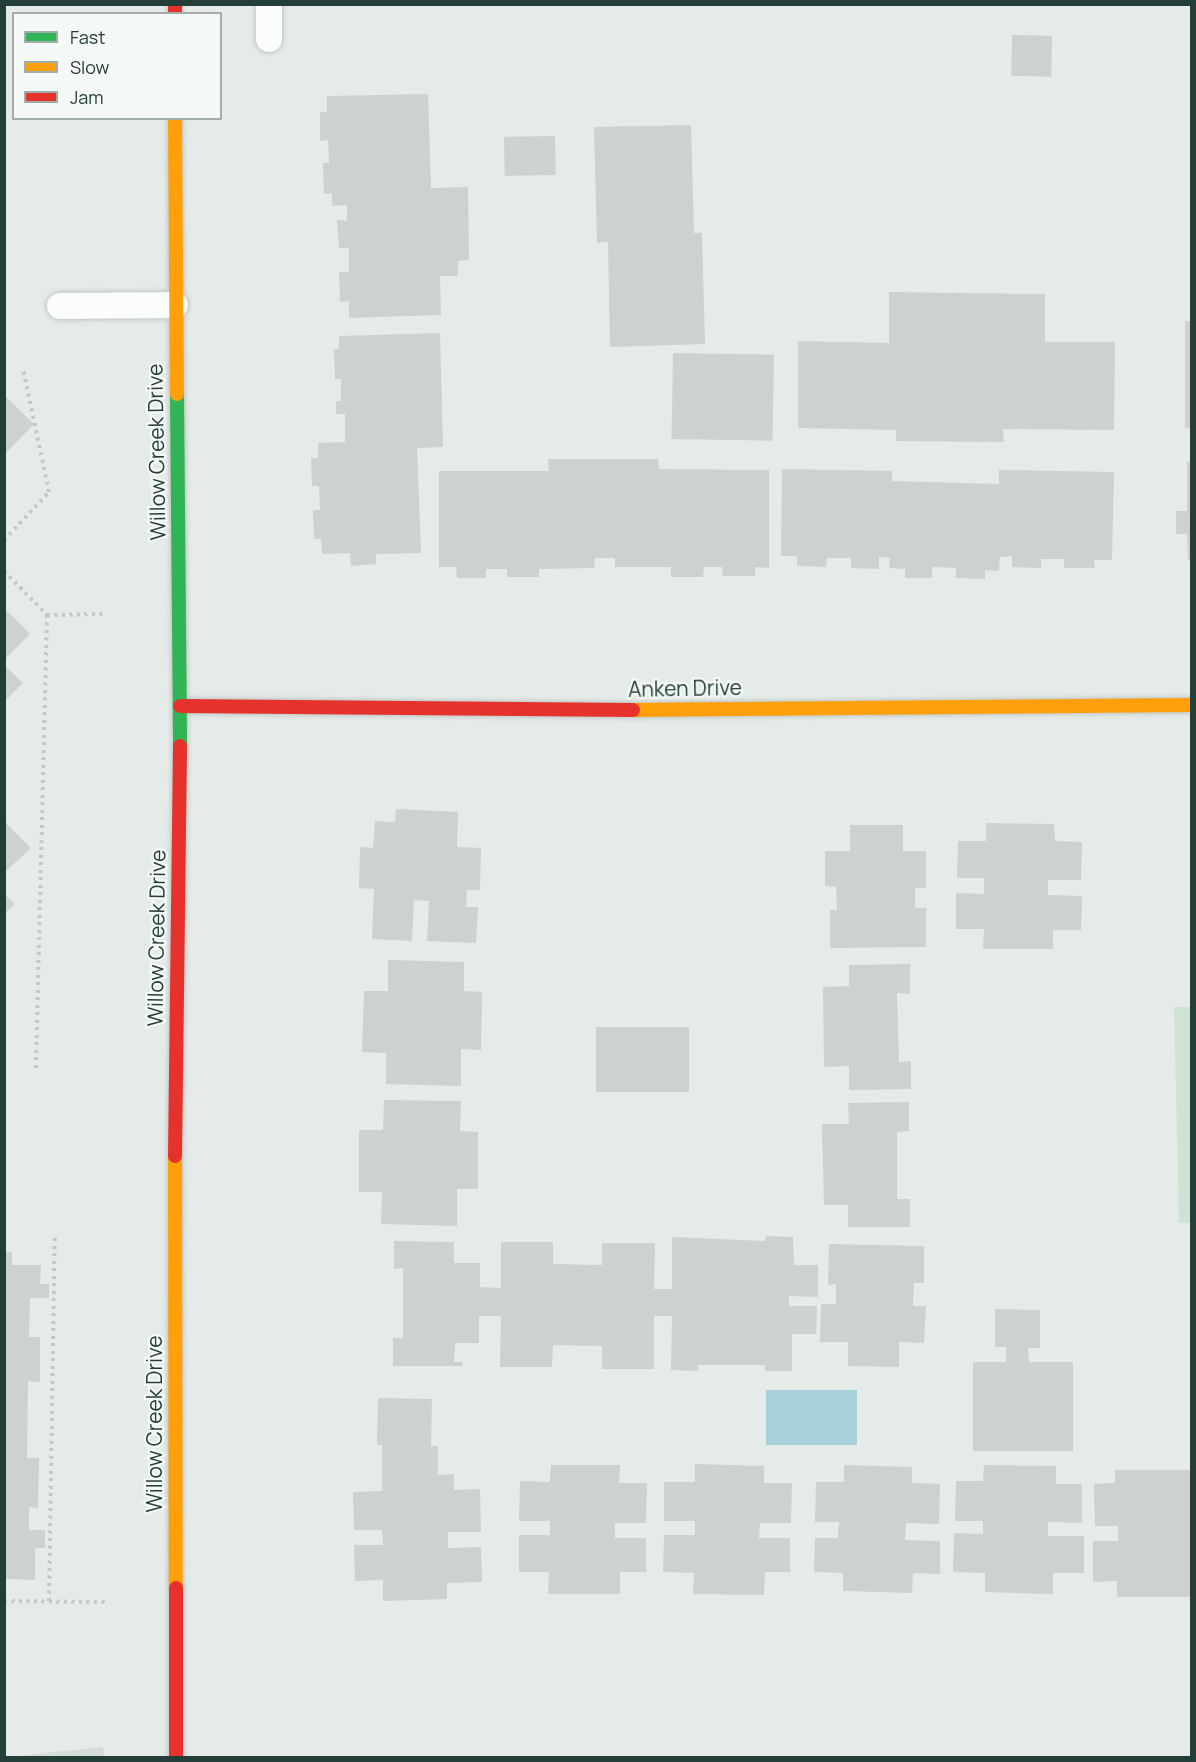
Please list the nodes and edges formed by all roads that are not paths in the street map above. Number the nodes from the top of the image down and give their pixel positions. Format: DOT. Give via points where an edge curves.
graph roads {
  1 [pos="269,4"];
  2 [pos="269,39"];
  3 [pos="175,120"];
  4 [pos="175,305"];
  5 [pos="60,306"];
  6 [pos="1191,705"];
  7 [pos="180,706"];
  8 [pos="176,1758"];
  1 -- 2 [label="lane"];
  3 -- 4 [label="street, Willow Creek Drive"];
  4 -- 5 [label="lane"];
  4 -- 7 [label="street, Willow Creek Drive"];
  6 -- 7 [label="street, Anken Drive" via="559,711"];
  7 -- 8 [label="street, Willow Creek Drive" via="175,1145"];
}
